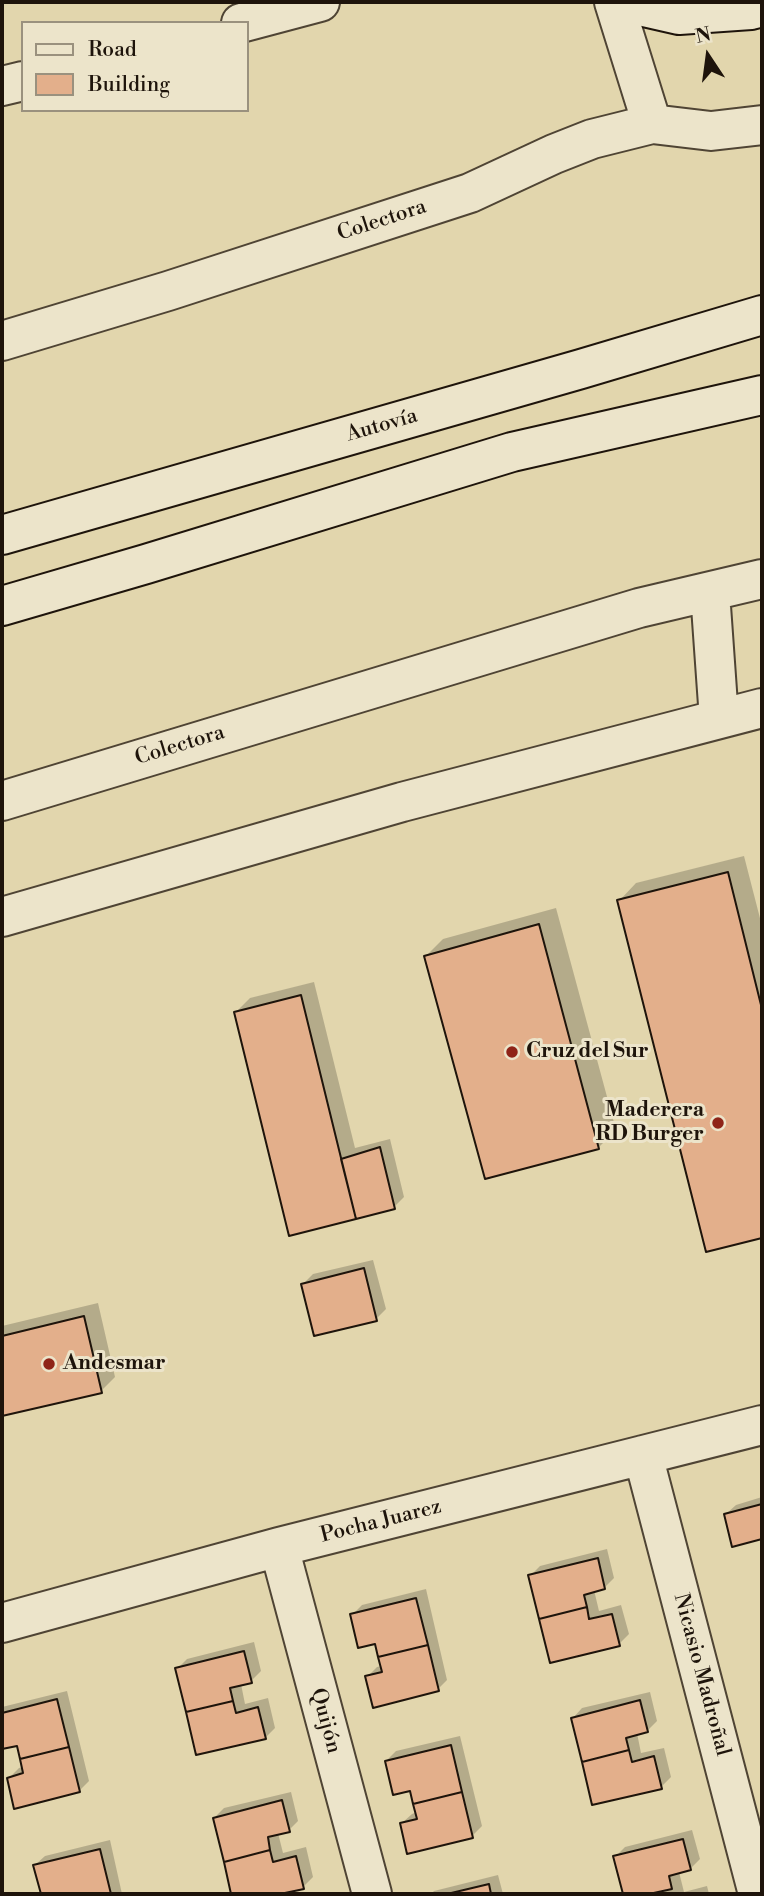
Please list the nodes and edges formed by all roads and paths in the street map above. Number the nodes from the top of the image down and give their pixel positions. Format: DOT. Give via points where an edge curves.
graph roads {
  1 [pos="320,2"];
  2 [pos="614,2"];
  3 [pos="622,2"];
  4 [pos="762,7"];
  5 [pos="248,21"];
  6 [pos="2,66"];
  7 [pos="21,70"];
  8 [pos="21,81"];
  9 [pos="2,86"];
  10 [pos="652,124"];
  11 [pos="762,125"];
  12 [pos="762,315"];
  13 [pos="2,341"];
  14 [pos="762,395"];
  15 [pos="2,535"];
  16 [pos="762,579"];
  17 [pos="710,592"];
  18 [pos="2,607"];
  19 [pos="762,708"];
  20 [pos="719,719"];
  21 [pos="2,801"];
  22 [pos="2,917"];
  23 [pos="762,1425"];
  24 [pos="643,1455"];
  25 [pos="279,1548"];
  26 [pos="2,1623"];
  27 [pos="372,1894"];
  28 [pos="758,1894"];
  1 -- 5 [label="street"];
  2 -- 10 [label="street"];
  3 -- 4 [label="street" via="679,15"];
  6 -- 7 [label="street"];
  8 -- 9 [label="street"];
  10 -- 11 [label="street, Colectora" via="711,131"];
  10 -- 13 [label="street, Colectora" via="554,153 470,193"];
  12 -- 15 [label="street, Autovía"];
  14 -- 18 [label="street" via="512,452"];
  16 -- 17 [label="street, Colectora"];
  17 -- 20 [label="street"];
  17 -- 21 [label="street, Colectora" via="639,608"];
  19 -- 20 [label="street"];
  20 -- 22 [label="street" via="402,802"];
  23 -- 24 [label="street, Pocha Juarez"];
  24 -- 25 [label="street, Pocha Juarez"];
  24 -- 28 [label="street, Nicasio Madroñal"];
  25 -- 26 [label="street, Pocha Juarez"];
  25 -- 27 [label="street, Quijón"];
}
